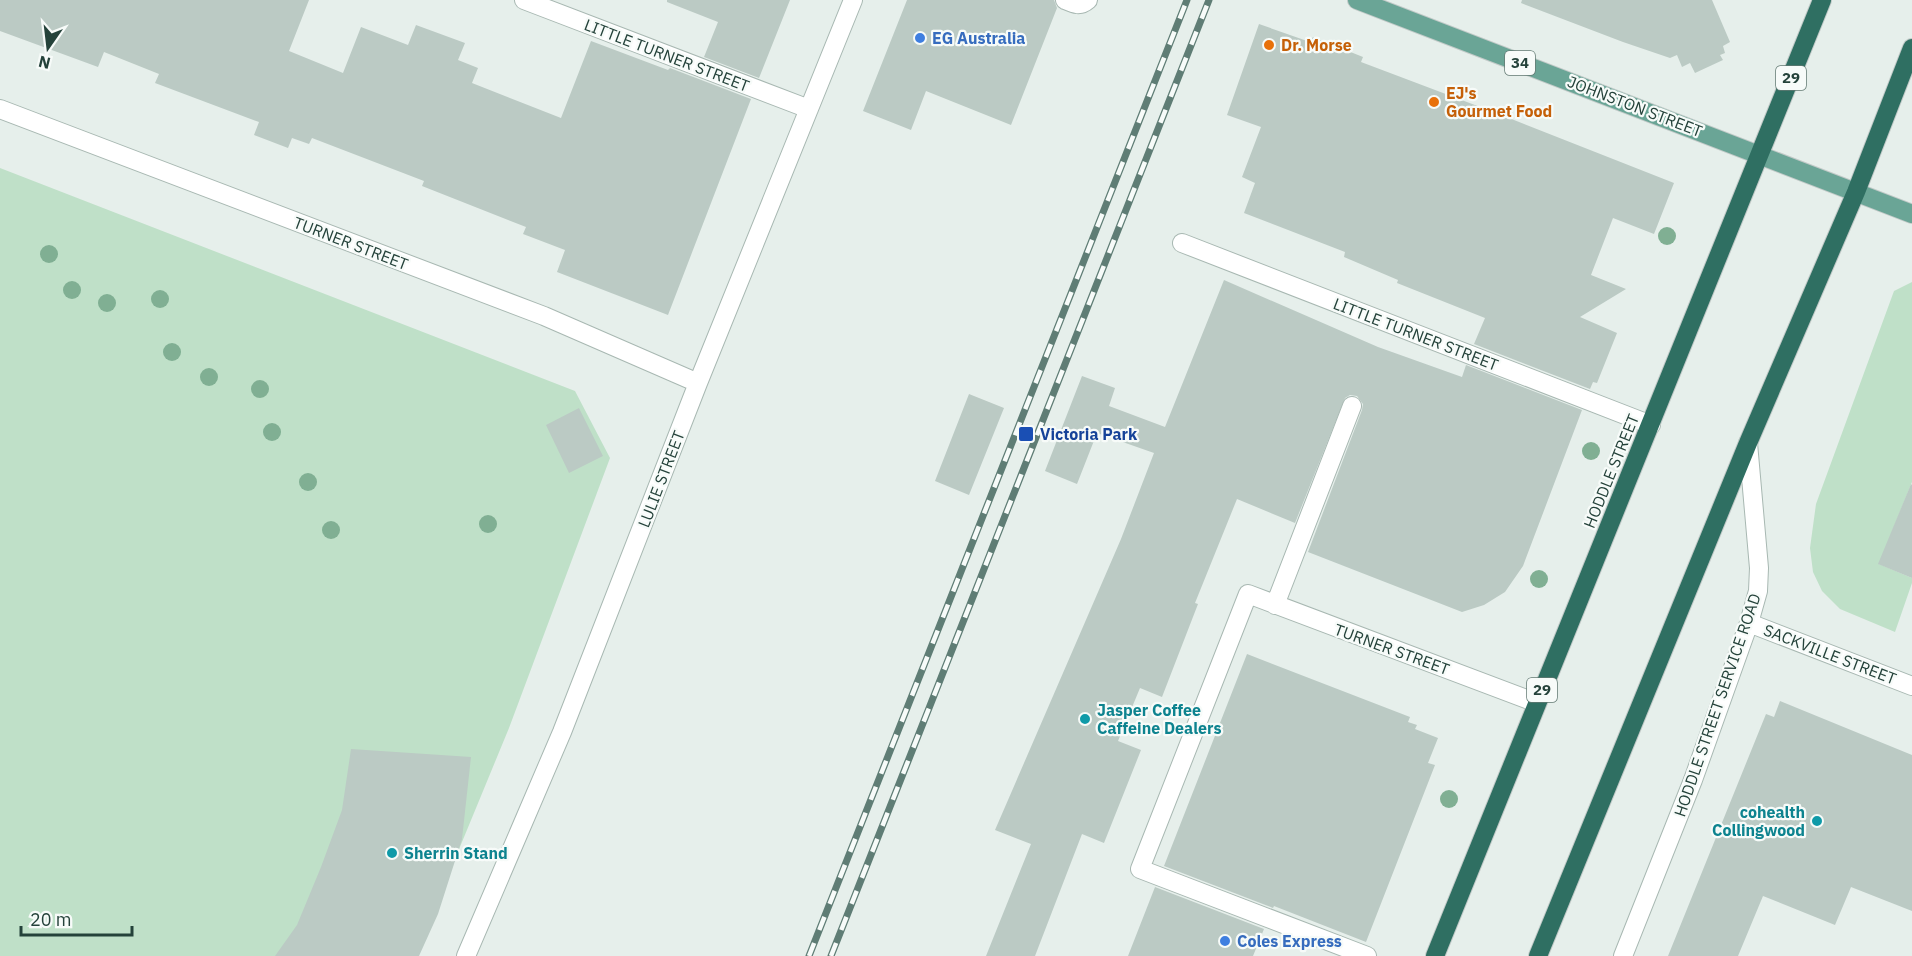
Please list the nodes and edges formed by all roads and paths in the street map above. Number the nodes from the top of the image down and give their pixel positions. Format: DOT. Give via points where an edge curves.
graph roads {
  1 [pos="524,0"];
  2 [pos="853,0"];
  3 [pos="1065,0"];
  4 [pos="1088,0"];
  5 [pos="1357,0"];
  6 [pos="1822,0"];
  7 [pos="1912,48"];
  8 [pos="0,109"];
  9 [pos="809,109"];
  10 [pos="1760,155"];
  11 [pos="1856,192"];
  12 [pos="1912,214"];
  13 [pos="1182,243"];
  14 [pos="699,383"];
  15 [pos="1352,406"];
  16 [pos="1651,425"];
  17 [pos="1748,443"];
  18 [pos="1275,605"];
  19 [pos="1749,623"];
  20 [pos="1912,686"];
  21 [pos="1537,703"];
  22 [pos="466,956"];
  23 [pos="1367,956"];
  24 [pos="1435,956"];
  25 [pos="1538,956"];
  26 [pos="1623,956"];
  1 -- 9 [label="street, LITTLE TURNER STREET"];
  2 -- 9 [label="street, LULIE STREET"];
  3 -- 4 [label="street" via="1077,5"];
  5 -- 10 [label="main road, JOHNSTON STREET / 34"];
  6 -- 10 [label="highway, HODDLE STREET / 29"];
  7 -- 11 [label="highway"];
  8 -- 14 [label="street, TURNER STREET" via="544,316"];
  9 -- 14 [label="street, LULIE STREET"];
  10 -- 11 [label="main road, JOHNSTON STREET / 34"];
  10 -- 16 [label="highway, HODDLE STREET / 29"];
  11 -- 12 [label="main road, JOHNSTON STREET / 34"];
  11 -- 17 [label="highway"];
  13 -- 16 [label="street, LITTLE TURNER STREET"];
  14 -- 22 [label="street, LULIE STREET" via="562,732"];
  15 -- 18 [label="street"];
  16 -- 21 [label="highway, HODDLE STREET / 29"];
  17 -- 19 [label="street, HODDLE STREET SERVICE ROAD" via="1759,568 1758,591"];
  17 -- 25 [label="highway"];
  18 -- 21 [label="street, TURNER STREET"];
  18 -- 23 [label="street, TURNER STREET" via="1248,594 1140,869"];
  19 -- 20 [label="street, SACKVILLE STREET"];
  19 -- 26 [label="street, HODDLE STREET SERVICE ROAD" via="1693,780"];
  21 -- 24 [label="highway, HODDLE STREET / 29"];
}
